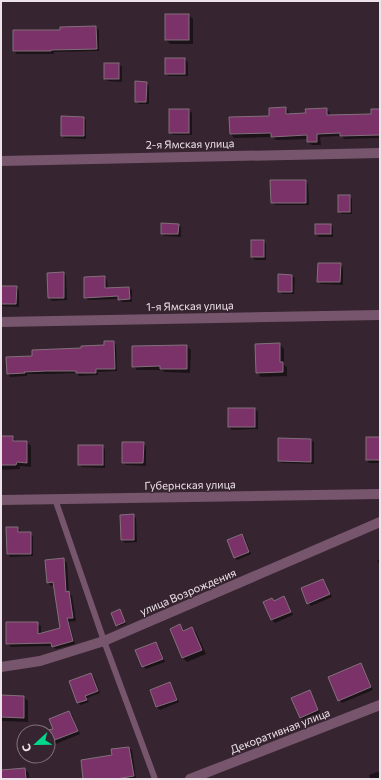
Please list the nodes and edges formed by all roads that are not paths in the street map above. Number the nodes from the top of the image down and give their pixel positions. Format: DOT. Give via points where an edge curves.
graph roads {
  1 [pos="380,153"];
  2 [pos="1,161"];
  3 [pos="380,315"];
  4 [pos="1,322"];
  5 [pos="380,494"];
  6 [pos="55,499"];
  7 [pos="1,500"];
  8 [pos="380,522"];
  9 [pos="104,641"];
  10 [pos="1,667"];
  11 [pos="380,705"];
  12 [pos="155,779"];
  13 [pos="190,779"];
  1 -- 2 [label="street, 2-я Ямская улица"];
  3 -- 4 [label="street, 1-я Ямская улица"];
  5 -- 6 [label="street, Губернская улица"];
  6 -- 7 [label="street, Губернская улица"];
  6 -- 9 [label="lane"];
  8 -- 9 [label="street, улица Возрождения"];
  9 -- 10 [label="street, улица Возрождения" via="40,661"];
  9 -- 12 [label="lane"];
  11 -- 13 [label="street, Декоративная улица"];
}
